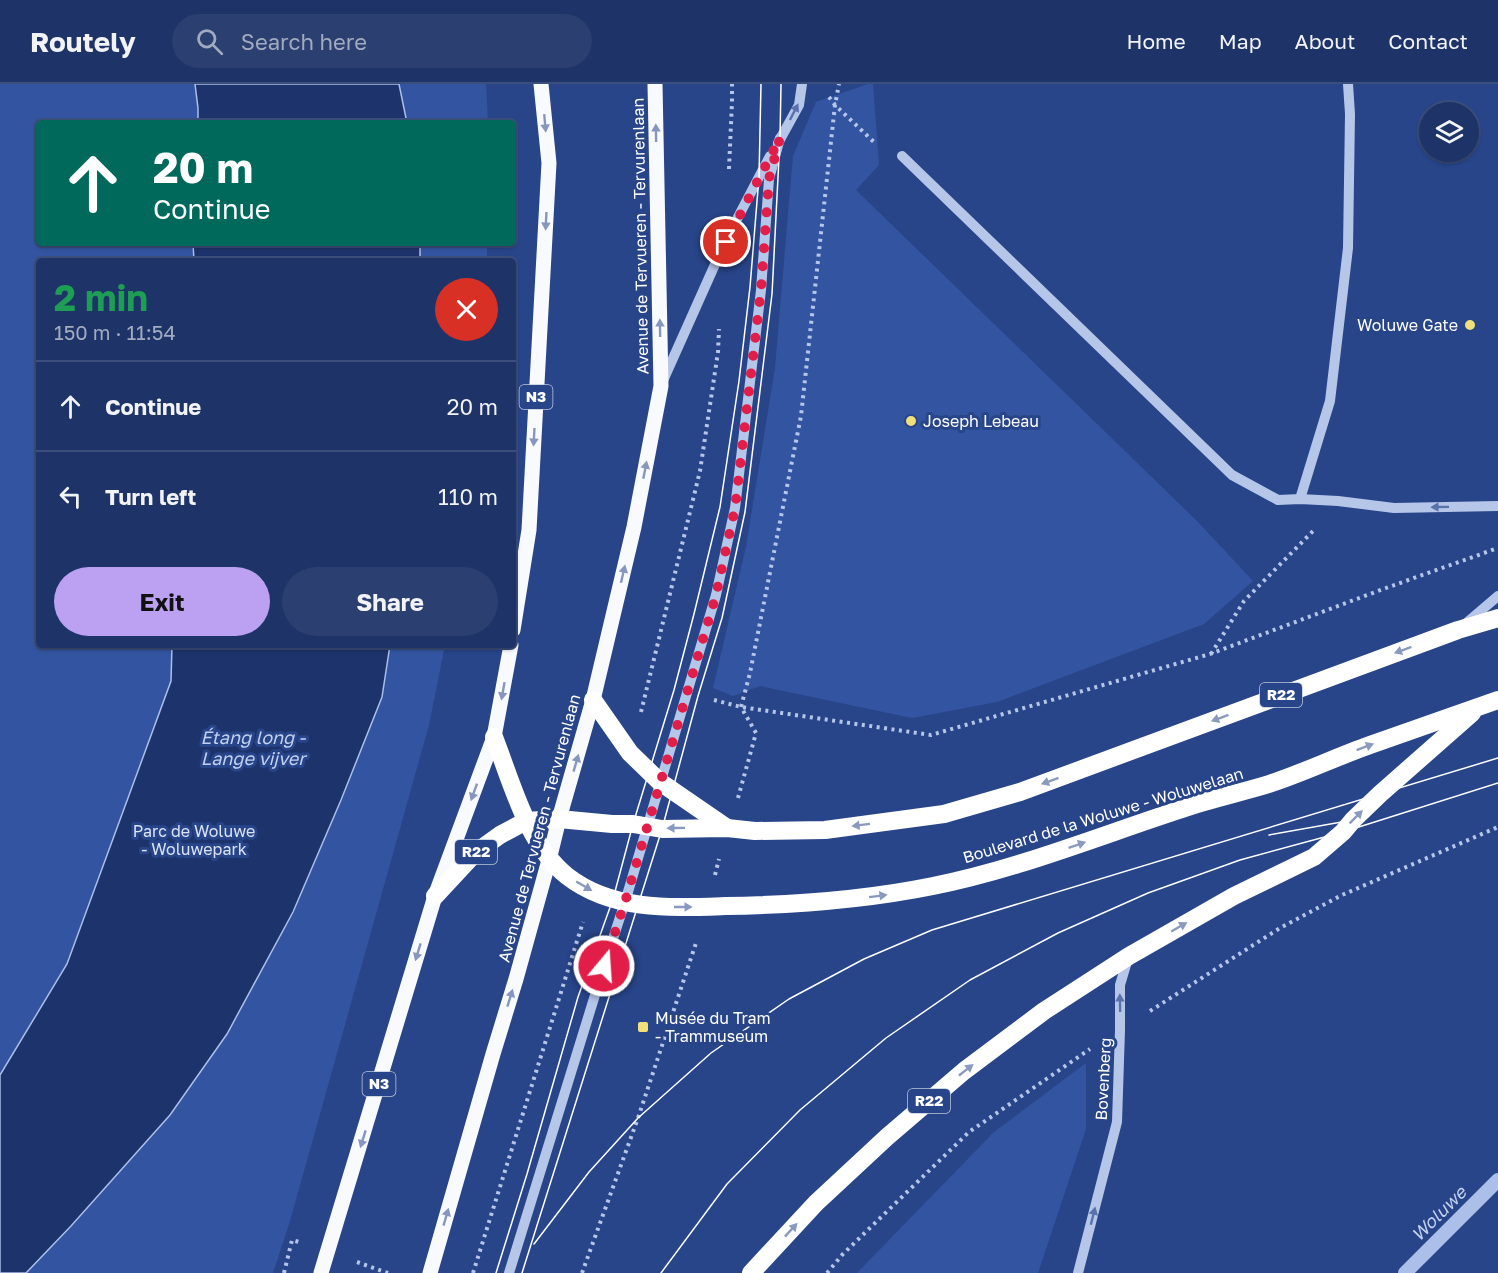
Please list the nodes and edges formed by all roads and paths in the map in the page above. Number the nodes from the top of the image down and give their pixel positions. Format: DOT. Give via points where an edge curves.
graph roads {
  1 [pos="541,84"];
  2 [pos="655,84"];
  3 [pos="732,84"];
  4 [pos="802,84"];
  5 [pos="839,84"];
  6 [pos="1348,84"];
  7 [pos="825,91"];
  8 [pos="835,105"];
  9 [pos="780,138"];
  10 [pos="902,156"];
  11 [pos="729,172"];
  12 [pos="720,319"];
  13 [pos="661,386"];
  14 [pos="1300,499"];
  15 [pos="1498,506"];
  16 [pos="1322,523"];
  17 [pos="1498,548"];
  18 [pos="1498,596"];
  19 [pos="516,611"];
  20 [pos="1498,618"];
  21 [pos="1458,630"];
  22 [pos="509,648"];
  23 [pos="1210,654"];
  24 [pos="593,700"];
  25 [pos="1498,700"];
  26 [pos="1478,707"];
  27 [pos="494,737"];
  28 [pos="630,753"];
  29 [pos="660,782"];
  30 [pos="559,819"];
  31 [pos="526,821"];
  32 [pos="647,827"];
  33 [pos="1498,827"];
  34 [pos="727,828"];
  35 [pos="549,860"];
  36 [pos="592,891"];
  37 [pos="435,896"];
  38 [pos="625,902"];
  39 [pos="697,939"];
  40 [pos="1129,956"];
  41 [pos="1120,1030"];
  42 [pos="321,1273"];
  43 [pos="377,1273"];
  44 [pos="388,1273"];
  45 [pos="430,1273"];
  46 [pos="473,1273"];
  47 [pos="510,1273"];
  48 [pos="582,1273"];
  49 [pos="751,1273"];
  50 [pos="827,1273"];
  51 [pos="1078,1273"];
  1 -- 19 [label="main road, N3, one-way" via="549,163 529,530"];
  13 -- 2 [label="main road, Avenue de Tervueren - Tervurenlaan, one-way"];
  3 -- 11 [label="path"];
  9 -- 4 [label="street, Avenue de Tervueren - Tervurenlaan, one-way" via="799,105"];
  5 -- 8 [label="path"];
  6 -- 14 [label="street" via="1348,248 1330,401"];
  7 -- 8 [label="path"];
  8 -- 10 [label="path" via="889,156"];
  8 -- 23 [label="path" via="801,416 741,707 931,735"];
  9 -- 13 [label="street, Avenue de Tervueren - Tervurenlaan" via="726,242"];
  9 -- 29 [label="street, Avenue de Tervueren - Tervurenlaan" via="769,179 761,290 735,508 716,595"];
  10 -- 14 [label="street" via="1232,475 1278,500"];
  12 -- 28 [label="path" via="700,471"];
  24 -- 13 [label="main road, Avenue de Tervueren - Tervurenlaan, one-way" via="634,528"];
  15 -- 14 [label="street, one-way" via="1394,508"];
  16 -- 23 [label="path" via="1244,601"];
  17 -- 23 [label="path"];
  18 -- 21 [label="street"];
  20 -- 21 [label="highway, R22"];
  21 -- 34 [label="highway, R22, one-way" via="1020,792 944,814 825,830"];
  22 -- 27 [label="main road, N3, one-way"];
  24 -- 28 [label="highway, R22"];
  30 -- 24 [label="main road, Avenue de Tervueren - Tervurenlaan, one-way"];
  25 -- 26 [label="highway, Boulevard de la Woluwe - Woluwelaan / R22"];
  38 -- 26 [label="highway, Boulevard de la Woluwe - Woluwelaan / R22, one-way" via="680,908 824,903 935,886 1021,864 1271,783"];
  40 -- 26 [label="highway, R22, one-way" via="1234,896 1314,857"];
  27 -- 31 [label="highway, Boulevard de la Woluwe - Woluwelaan / R22"];
  27 -- 37 [label="main road, N3, one-way"];
  28 -- 29 [label="highway, R22"];
  29 -- 32 [label="street, Avenue de Tervueren - Tervurenlaan"];
  29 -- 34 [label="highway, R22"];
  30 -- 31 [label="highway, R22"];
  30 -- 32 [label="highway, R22"];
  30 -- 35 [label="main road, Avenue de Tervueren - Tervurenlaan"];
  31 -- 35 [label="highway, Boulevard de la Woluwe - Woluwelaan / R22"];
  31 -- 37 [label="highway, R22" via="475,853"];
  34 -- 32 [label="highway, R22, one-way"];
  32 -- 38 [label="street, Avenue de Tervueren - Tervurenlaan"];
  33 -- 41 [label="path" via="1280,928"];
  35 -- 36 [label="highway, Boulevard de la Woluwe - Woluwelaan / R22, one-way"];
  45 -- 35 [label="main road, Avenue de Tervueren - Tervurenlaan, one-way"];
  36 -- 38 [label="highway, Boulevard de la Woluwe - Woluwelaan / R22"];
  36 -- 46 [label="path"];
  37 -- 42 [label="main road, N3, one-way"];
  38 -- 47 [label="street, Avenue de Tervueren - Tervurenlaan"];
  39 -- 48 [label="path"];
  41 -- 40 [label="street, Bovenberg, one-way" via="1120,985"];
  49 -- 40 [label="highway, R22, one-way" via="816,1203 964,1071 1044,1011"];
  41 -- 50 [label="path" via="969,1132"];
  51 -- 41 [label="street, Bovenberg, one-way" via="1117,1122"];
  43 -- 44 [label="path" via="378,1269"];
}
